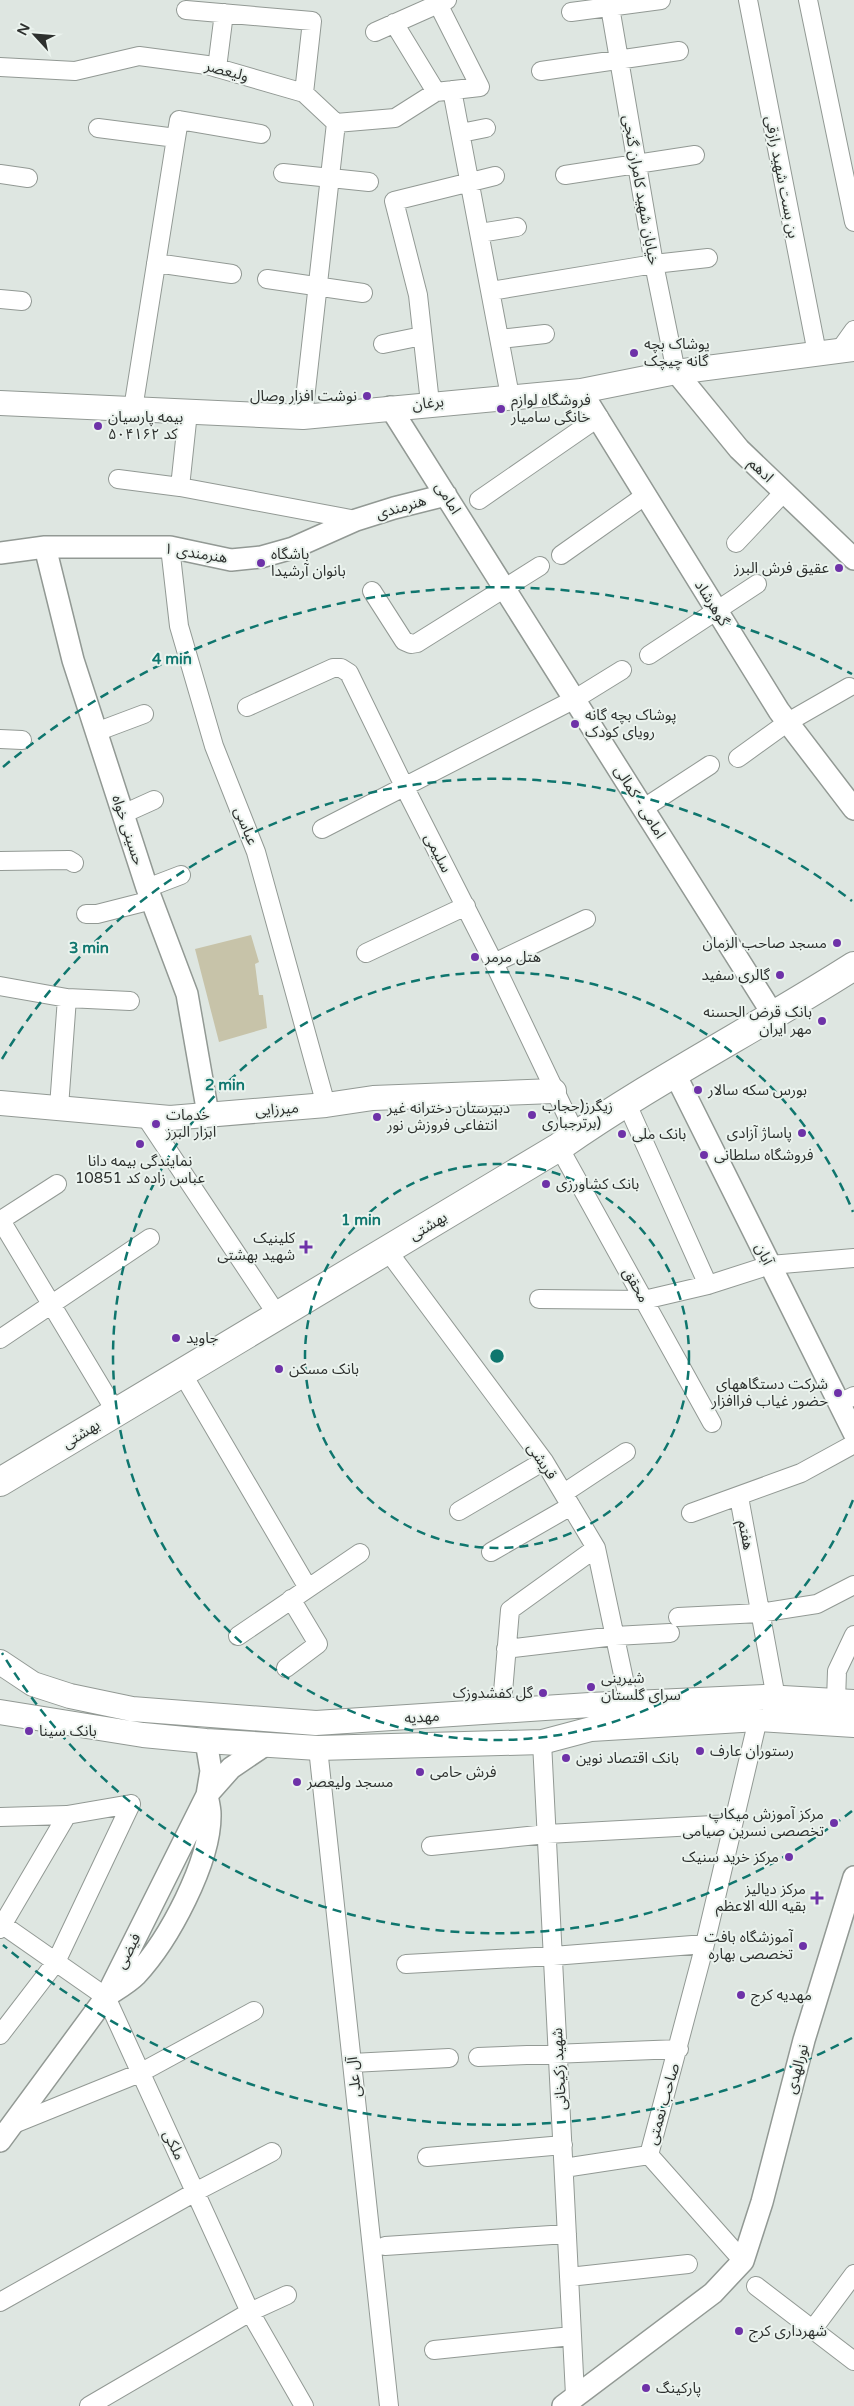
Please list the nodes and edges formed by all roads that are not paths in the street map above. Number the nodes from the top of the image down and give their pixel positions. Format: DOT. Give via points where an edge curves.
graph roads {
  1 [pos="662,0"];
  2 [pos="748,0"];
  3 [pos="808,0"];
  4 [pos="441,1"];
  5 [pos="628,2"];
  6 [pos="610,6"];
  7 [pos="186,10"];
  8 [pos="571,12"];
  9 [pos="224,13"];
  10 [pos="394,23"];
  11 [pos="375,32"];
  12 [pos="679,51"];
  13 [pos="618,61"];
  14 [pos="0,68"];
  15 [pos="217,68"];
  16 [pos="541,71"];
  17 [pos="444,91"];
  18 [pos="304,94"];
  19 [pos="336,123"];
  20 [pos="98,128"];
  21 [pos="486,128"];
  22 [pos="461,133"];
  23 [pos="261,134"];
  24 [pos="176,138"];
  25 [pos="696,155"];
  26 [pos="637,164"];
  27 [pos="283,173"];
  28 [pos="0,174"];
  29 [pos="565,175"];
  30 [pos="495,176"];
  31 [pos="28,178"];
  32 [pos="330,178"];
  33 [pos="370,182"];
  34 [pos="470,182"];
  35 [pos="854,222"];
  36 [pos="516,227"];
  37 [pos="480,233"];
  38 [pos="708,258"];
  39 [pos="156,263"];
  40 [pos="654,264"];
  41 [pos="232,274"];
  42 [pos="267,279"];
  43 [pos="317,287"];
  44 [pos="490,291"];
  45 [pos="363,293"];
  46 [pos="0,299"];
  47 [pos="22,301"];
  48 [pos="854,330"];
  49 [pos="545,334"];
  50 [pos="422,336"];
  51 [pos="500,339"];
  52 [pos="383,344"];
  53 [pos="837,351"];
  54 [pos="676,372"];
  55 [pos="581,390"];
  56 [pos="510,396"];
  57 [pos="0,403"];
  58 [pos="430,403"];
  59 [pos="390,407"];
  60 [pos="133,409"];
  61 [pos="188,412"];
  62 [pos="303,417"];
  63 [pos="599,417"];
  64 [pos="118,479"];
  65 [pos="180,487"];
  66 [pos="784,492"];
  67 [pos="446,495"];
  68 [pos="646,495"];
  69 [pos="479,500"];
  70 [pos="356,520"];
  71 [pos="736,542"];
  72 [pos="45,546"];
  73 [pos="170,548"];
  74 [pos="0,554"];
  75 [pos="561,555"];
  76 [pos="854,559"];
  77 [pos="540,566"];
  78 [pos="757,584"];
  79 [pos="505,589"];
  80 [pos="372,591"];
  81 [pos="717,611"];
  82 [pos="649,655"];
  83 [pos="622,670"];
  84 [pos="849,687"];
  85 [pos="574,699"];
  86 [pos="247,707"];
  87 [pos="144,714"];
  88 [pos="788,722"];
  89 [pos="96,732"];
  90 [pos="0,739"];
  91 [pos="22,740"];
  92 [pos="738,758"];
  93 [pos="710,765"];
  94 [pos="405,788"];
  95 [pos="154,800"];
  96 [pos="644,808"];
  97 [pos="854,809"];
  98 [pos="123,814"];
  99 [pos="322,829"];
  100 [pos="0,861"];
  101 [pos="74,863"];
  102 [pos="181,875"];
  103 [pos="149,894"];
  104 [pos="466,906"];
  105 [pos="86,914"];
  106 [pos="586,918"];
  107 [pos="366,953"];
  108 [pos="494,963"];
  109 [pos="854,966"];
  110 [pos="0,986"];
  111 [pos="67,998"];
  112 [pos="130,1001"];
  113 [pos="774,1016"];
  114 [pos="675,1074"];
  115 [pos="554,1091"];
  116 [pos="0,1103"];
  117 [pos="627,1104"];
  118 [pos="326,1105"];
  119 [pos="59,1107"];
  120 [pos="208,1114"];
  121 [pos="144,1116"];
  122 [pos="568,1141"];
  123 [pos="57,1184"];
  124 [pos="1,1219"];
  125 [pos="150,1238"];
  126 [pos="387,1250"];
  127 [pos="854,1258"];
  128 [pos="770,1265"];
  129 [pos="708,1285"];
  130 [pos="539,1299"];
  131 [pos="644,1300"];
  132 [pos="51,1303"];
  133 [pos="278,1316"];
  134 [pos="0,1338"];
  135 [pos="182,1374"];
  136 [pos="846,1399"];
  137 [pos="116,1412"];
  138 [pos="712,1423"];
  139 [pos="854,1433"];
  140 [pos="854,1444"];
  141 [pos="626,1452"];
  142 [pos="544,1461"];
  143 [pos="0,1482"];
  144 [pos="739,1496"];
  145 [pos="567,1500"];
  146 [pos="459,1511"];
  147 [pos="691,1512"];
  148 [pos="596,1548"];
  149 [pos="491,1552"];
  150 [pos="360,1553"];
  151 [pos="854,1585"];
  152 [pos="308,1588"];
  153 [pos="291,1599"];
  154 [pos="760,1613"];
  155 [pos="678,1617"];
  156 [pos="670,1633"];
  157 [pos="854,1634"];
  158 [pos="238,1636"];
  159 [pos="615,1636"];
  160 [pos="506,1648"];
  161 [pos="0,1662"];
  162 [pos="286,1668"];
  163 [pos="503,1692"];
  164 [pos="776,1698"];
  165 [pos="845,1701"];
  166 [pos="629,1703"];
  167 [pos="0,1712"];
  168 [pos="758,1719"];
  169 [pos="854,1725"];
  170 [pos="206,1741"];
  171 [pos="542,1742"];
  172 [pos="265,1745"];
  173 [pos="318,1748"];
  174 [pos="207,1795"];
  175 [pos="67,1816"];
  176 [pos="0,1817"];
  177 [pos="732,1824"];
  178 [pos="547,1834"];
  179 [pos="432,1846"];
  180 [pos="854,1877"];
  181 [pos="850,1906"];
  182 [pos="1,1925"];
  183 [pos="705,1944"];
  184 [pos="553,1956"];
  185 [pos="56,1962"];
  186 [pos="406,1964"];
  187 [pos="106,1997"];
  188 [pos="254,2011"];
  189 [pos="0,2035"];
  190 [pos="679,2049"];
  191 [pos="558,2052"];
  192 [pos="478,2057"];
  193 [pos="449,2058"];
  194 [pos="352,2063"];
  195 [pos="140,2073"];
  196 [pos="14,2124"];
  197 [pos="0,2141"];
  198 [pos="563,2145"];
  199 [pos="272,2152"];
  200 [pos="649,2155"];
  201 [pos="427,2157"];
  202 [pos="564,2168"];
  203 [pos="197,2191"];
  204 [pos="567,2234"];
  205 [pos="385,2246"];
  206 [pos="743,2261"];
  207 [pos="688,2264"];
  208 [pos="854,2274"];
  209 [pos="569,2277"];
  210 [pos="756,2286"];
  211 [pos="287,2294"];
  212 [pos="0,2302"];
  213 [pos="250,2312"];
  214 [pos="813,2329"];
  215 [pos="572,2336"];
  216 [pos="434,2350"];
  217 [pos="854,2361"];
  218 [pos="569,2401"];
  219 [pos="90,2406"];
  220 [pos="304,2406"];
  221 [pos="388,2406"];
  1 -- 5 [label="street"];
  2 -- 53 [label="street, بن بست شهید رازقی"];
  3 -- 35 [label="street"];
  4 -- 10 [label="street"];
  4 -- 17 [label="street" via="480,88"];
  5 -- 6 [label="street"];
  6 -- 8 [label="street"];
  6 -- 13 [label="street, خیابان شهید کامران گنجی"];
  7 -- 9 [label="street"];
  9 -- 15 [label="street"];
  9 -- 18 [label="street" via="312,21"];
  10 -- 11 [label="street"];
  10 -- 17 [label="street"];
  12 -- 13 [label="street"];
  13 -- 16 [label="street"];
  13 -- 26 [label="street, خیابان شهید کامران گنجی"];
  14 -- 15 [label="street, ولیعصر" via="75,72 139,56"];
  15 -- 18 [label="street, ولیعصر"];
  17 -- 19 [label="street" via="395,118"];
  17 -- 22 [label="street"];
  18 -- 19 [label="street, ولیعصر"];
  19 -- 32 [label="street"];
  20 -- 24 [label="street"];
  21 -- 22 [label="street"];
  22 -- 34 [label="street"];
  23 -- 24 [label="street" via="179,120"];
  24 -- 39 [label="street"];
  25 -- 26 [label="street"];
  26 -- 29 [label="street"];
  26 -- 40 [label="street, خیابان شهید کامران گنجی"];
  27 -- 32 [label="street"];
  28 -- 31 [label="street"];
  30 -- 34 [label="street"];
  32 -- 33 [label="street"];
  32 -- 43 [label="street"];
  34 -- 37 [label="street"];
  34 -- 50 [label="street" via="394,201 418,296"];
  36 -- 37 [label="street"];
  37 -- 44 [label="street"];
  38 -- 40 [label="street"];
  39 -- 41 [label="street"];
  39 -- 60 [label="street"];
  40 -- 44 [label="street"];
  40 -- 54 [label="street, خیابان شهید کامران گنجی"];
  42 -- 43 [label="street"];
  43 -- 45 [label="street"];
  43 -- 62 [label="street"];
  44 -- 51 [label="street"];
  46 -- 47 [label="street"];
  48 -- 53 [label="street"];
  49 -- 51 [label="street"];
  50 -- 52 [label="street"];
  50 -- 58 [label="street"];
  51 -- 56 [label="street"];
  53 -- 54 [label="main road, برغان"];
  54 -- 55 [label="main road, برغان"];
  54 -- 66 [label="street, ادهم" via="739,449"];
  55 -- 56 [label="main road, برغان"];
  55 -- 63 [label="street, گوهرشاد"];
  56 -- 58 [label="main road, برغان"];
  57 -- 60 [label="main road, برغان"];
  58 -- 59 [label="main road, برغان"];
  59 -- 62 [label="main road, برغان"];
  59 -- 67 [label="street, امامی"];
  60 -- 61 [label="main road, برغان"];
  61 -- 62 [label="main road, برغان"];
  61 -- 65 [label="street"];
  63 -- 68 [label="street, گوهرشاد"];
  63 -- 69 [label="street"];
  64 -- 65 [label="street"];
  65 -- 70 [label="street"];
  66 -- 71 [label="street"];
  66 -- 76 [label="street, ادهم"];
  67 -- 70 [label="street, هنرمندی"];
  67 -- 79 [label="street, امامی"];
  68 -- 75 [label="street"];
  68 -- 81 [label="street, گوهرشاد"];
  70 -- 73 [label="street, هنرمندی ۱" via="293,548 261,557 231,560"];
  72 -- 73 [label="street, هنرمندی ۱"];
  72 -- 74 [label="street, هنرمندی ۱"];
  72 -- 89 [label="street, حسینی خواه" via="73,660"];
  73 -- 118 [label="street, عباسی" via="180,626 214,746 256,852"];
  77 -- 79 [label="street"];
  78 -- 81 [label="street"];
  79 -- 80 [label="street" via="411,644 404,641"];
  79 -- 85 [label="street, امامی - کمالی"];
  81 -- 82 [label="street"];
  81 -- 88 [label="street, گوهرشاد"];
  83 -- 85 [label="street"];
  84 -- 88 [label="street"];
  85 -- 94 [label="street"];
  85 -- 96 [label="street, امامی - کمالی"];
  86 -- 94 [label="street, سلیمی" via="333,668 341,668 349,673"];
  87 -- 89 [label="street"];
  88 -- 92 [label="street"];
  88 -- 97 [label="street, گوهرشاد"];
  89 -- 98 [label="street, حسینی خواه"];
  90 -- 91 [label="street"];
  93 -- 96 [label="street"];
  94 -- 99 [label="street"];
  94 -- 104 [label="street, سلیمی"];
  95 -- 98 [label="street"];
  96 -- 113 [label="street, امامی - کمالی"];
  98 -- 103 [label="street, حسینی خواه"];
  100 -- 101 [label="street" via="69,860"];
  102 -- 103 [label="street"];
  103 -- 105 [label="street" via="97,914"];
  103 -- 120 [label="street, حسینی خواه" via="187,994"];
  104 -- 107 [label="street"];
  104 -- 108 [label="street, سلیمی"];
  106 -- 108 [label="street"];
  108 -- 115 [label="street, سلیمی"];
  109 -- 113 [label="main road, بهشتی"];
  110 -- 111 [label="street"];
  111 -- 112 [label="street"];
  111 -- 119 [label="street"];
  113 -- 114 [label="main road, بهشتی"];
  114 -- 117 [label="main road, بهشتی"];
  114 -- 128 [label="street, آبان"];
  115 -- 118 [label="main road, میرزایی" via="373,1098"];
  115 -- 122 [label="street, سلیمی"];
  116 -- 119 [label="main road, میرزایی"];
  117 -- 122 [label="main road, بهشتی"];
  117 -- 129 [label="street"];
  118 -- 120 [label="main road, میرزایی"];
  119 -- 121 [label="main road, میرزایی"];
  120 -- 121 [label="main road, میرزایی" via="170,1118"];
  121 -- 133 [label="street"];
  122 -- 126 [label="main road, بهشتی"];
  122 -- 131 [label="street, محقق"];
  123 -- 124 [label="street"];
  124 -- 132 [label="street"];
  125 -- 132 [label="street"];
  126 -- 133 [label="main road, بهشتی"];
  126 -- 142 [label="street, قریشی"];
  127 -- 128 [label="street"];
  128 -- 129 [label="street"];
  128 -- 136 [label="street, آبان"];
  129 -- 131 [label="street"];
  130 -- 131 [label="street"];
  131 -- 138 [label="street, محقق"];
  132 -- 134 [label="street"];
  132 -- 137 [label="street"];
  133 -- 135 [label="main road, بهشتی"];
  135 -- 137 [label="main road, بهشتی"];
  135 -- 152 [label="street"];
  136 -- 139 [label="street, آبان"];
  137 -- 143 [label="main road, بهشتی"];
  140 -- 144 [label="street" via="802,1473"];
  141 -- 145 [label="street"];
  142 -- 145 [label="street, قریشی"];
  142 -- 146 [label="street"];
  144 -- 147 [label="street"];
  144 -- 154 [label="street, هفتم"];
  145 -- 148 [label="street, قریشی"];
  145 -- 149 [label="street"];
  148 -- 159 [label="street, قریشی"];
  148 -- 160 [label="street" via="510,1610"];
  150 -- 152 [label="street"];
  151 -- 154 [label="street" via="817,1604"];
  152 -- 153 [label="street"];
  153 -- 158 [label="street"];
  153 -- 162 [label="street" via="318,1644"];
  154 -- 155 [label="street"];
  154 -- 164 [label="street, هفتم"];
  156 -- 159 [label="street"];
  157 -- 165 [label="street" via="837,1671"];
  159 -- 160 [label="street"];
  159 -- 166 [label="street, قریشی"];
  160 -- 163 [label="street"];
  161 -- 166 [label="main road, مهدیه" via="39,1686 132,1709 316,1724"];
  164 -- 165 [label="main road, مهدیه"];
  164 -- 166 [label="main road, مهدیه"];
  167 -- 170 [label="main road, مهدیه" via="108,1730"];
  168 -- 169 [label="main road, مهدیه"];
  168 -- 171 [label="main road, مهدیه" via="591,1729"];
  168 -- 177 [label="street, صاحب نعمتی"];
  170 -- 172 [label="main road, مهدیه"];
  170 -- 174 [label="street" via="211,1772"];
  171 -- 173 [label="main road, مهدیه"];
  171 -- 178 [label="street, شهید زکیخانی"];
  172 -- 173 [label="main road, مهدیه"];
  172 -- 174 [label="street" via="242,1759"];
  173 -- 194 [label="street, آل علی"];
  174 -- 187 [label="street" via="210,1814 206,1840 188,1896 157,1949 135,1976"];
  175 -- 176 [label="street"];
  175 -- 182 [label="street"];
  175 -- 185 [label="street" via="131,1804"];
  177 -- 178 [label="street"];
  177 -- 183 [label="street, صاحب نعمتی"];
  178 -- 179 [label="street"];
  178 -- 184 [label="street, شهید زکیخانی"];
  180 -- 181 [label="street, نورالهدی"];
  181 -- 206 [label="street, نورالهدی" via="804,2040 762,2202"];
  182 -- 185 [label="street"];
  183 -- 184 [label="street"];
  183 -- 190 [label="street, صاحب نعمتی"];
  184 -- 186 [label="street"];
  184 -- 191 [label="street, شهید زکیخانی"];
  185 -- 187 [label="street"];
  185 -- 189 [label="street"];
  187 -- 195 [label="street, ملکی"];
  187 -- 196 [label="street"];
  188 -- 195 [label="street"];
  190 -- 191 [label="street"];
  190 -- 200 [label="street, صاحب نعمتی"];
  191 -- 192 [label="street"];
  191 -- 198 [label="street, شهید زکیخانی"];
  193 -- 194 [label="street"];
  194 -- 221 [label="street, آل علی"];
  195 -- 196 [label="street"];
  195 -- 203 [label="street, ملکی"];
  196 -- 197 [label="street"];
  198 -- 201 [label="street"];
  198 -- 202 [label="street, شهید زکیخانی"];
  199 -- 203 [label="street"];
  200 -- 202 [label="street"];
  200 -- 206 [label="street, صاحب نعمتی"];
  202 -- 204 [label="street, شهید زکیخانی"];
  203 -- 212 [label="street"];
  203 -- 213 [label="street, ملکی"];
  204 -- 205 [label="street"];
  204 -- 209 [label="street, شهید زکیخانی"];
  206 -- 218 [label="street" via="713,2293"];
  207 -- 209 [label="street"];
  208 -- 214 [label="street"];
  209 -- 215 [label="street, شهید زکیخانی"];
  210 -- 214 [label="street"];
  211 -- 213 [label="street"];
  213 -- 219 [label="street"];
  213 -- 220 [label="street, ملکی"];
  214 -- 217 [label="street"];
  215 -- 216 [label="street"];
  215 -- 218 [label="street, شهید زکیخانی"];
}
